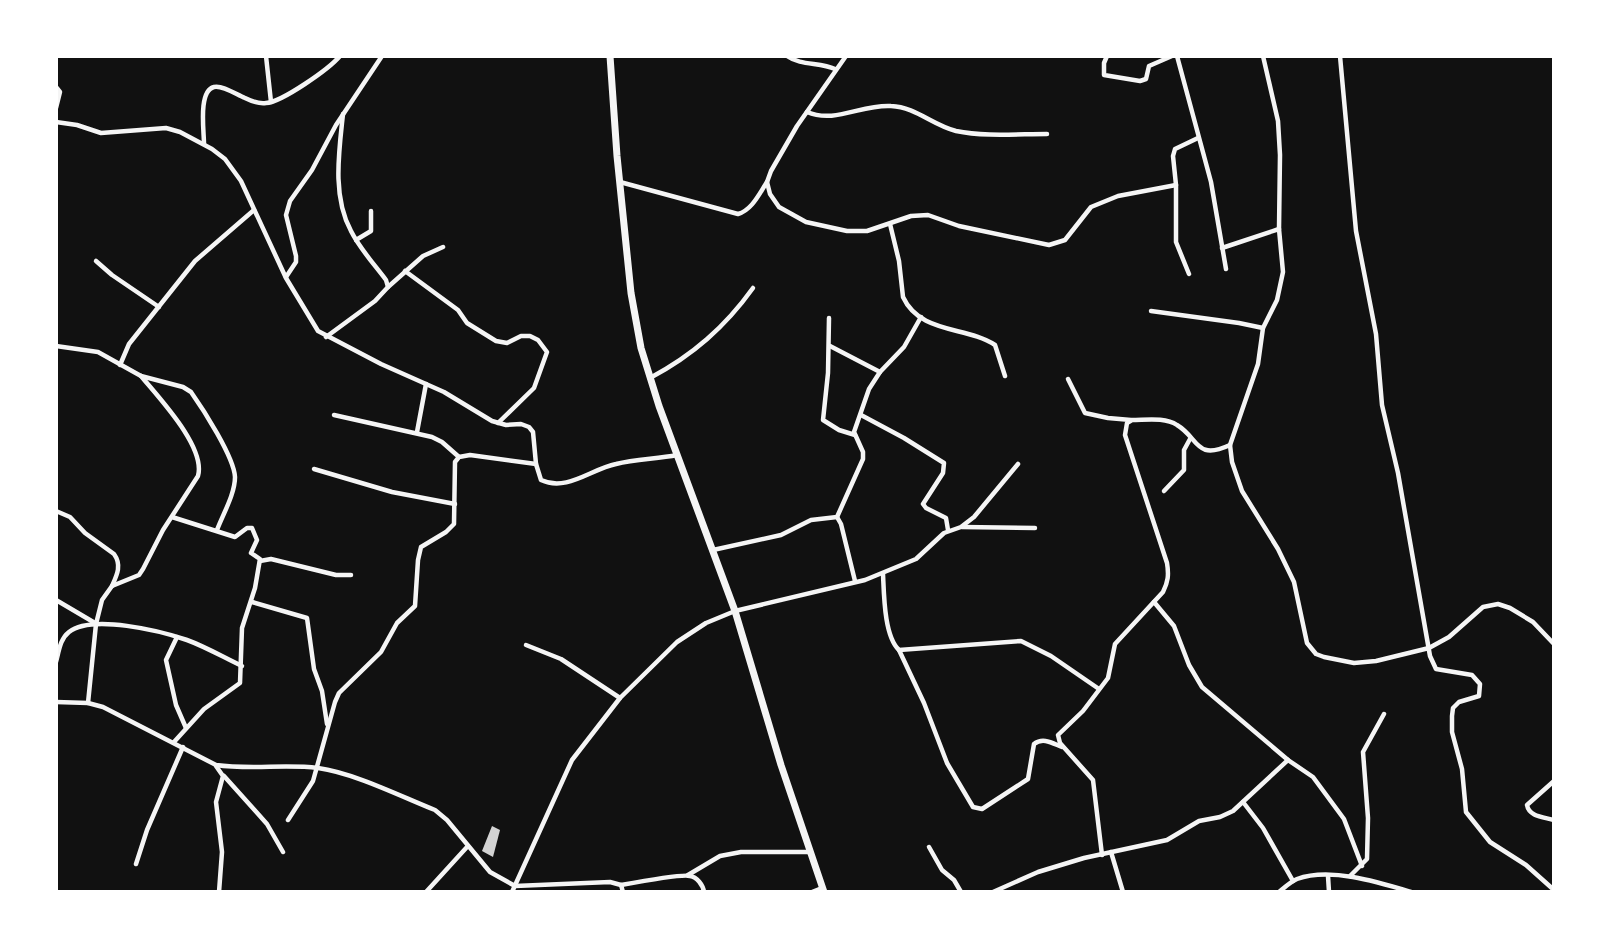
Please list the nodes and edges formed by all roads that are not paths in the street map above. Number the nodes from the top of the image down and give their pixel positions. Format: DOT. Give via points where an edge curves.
graph roads {
  1 [pos="266,56"];
  2 [pos="340,56"];
  3 [pos="382,56"];
  4 [pos="610,56"];
  5 [pos="788,56"];
  6 [pos="846,56"];
  7 [pos="1107,56"];
  8 [pos="1172,56"];
  9 [pos="1177,56"];
  10 [pos="1264,56"];
  11 [pos="1340,56"];
  12 [pos="835,69"];
  13 [pos="56,87"];
  14 [pos="271,102"];
  15 [pos="56,108"];
  16 [pos="807,112"];
  17 [pos="343,114"];
  18 [pos="56,121"];
  19 [pos="1047,134"];
  20 [pos="1198,138"];
  21 [pos="204,144"];
  22 [pos="620,182"];
  23 [pos="767,182"];
  24 [pos="1176,185"];
  25 [pos="254,210"];
  26 [pos="371,211"];
  27 [pos="890,224"];
  28 [pos="1279,229"];
  29 [pos="356,240"];
  30 [pos="443,247"];
  31 [pos="1222,248"];
  32 [pos="96,261"];
  33 [pos="1226,269"];
  34 [pos="405,271"];
  35 [pos="1189,274"];
  36 [pos="286,278"];
  37 [pos="388,287"];
  38 [pos="753,288"];
  39 [pos="159,307"];
  40 [pos="1151,311"];
  41 [pos="920,317"];
  42 [pos="829,318"];
  43 [pos="1263,328"];
  44 [pos="326,337"];
  45 [pos="56,346"];
  46 [pos="830,346"];
  47 [pos="120,365"];
  48 [pos="880,372"];
  49 [pos="141,376"];
  50 [pos="1004,376"];
  51 [pos="649,379"];
  52 [pos="1068,379"];
  53 [pos="426,384"];
  54 [pos="334,415"];
  55 [pos="861,415"];
  56 [pos="1132,420"];
  57 [pos="498,424"];
  58 [pos="417,432"];
  59 [pos="855,435"];
  60 [pos="1190,439"];
  61 [pos="1230,445"];
  62 [pos="678,455"];
  63 [pos="459,457"];
  64 [pos="536,464"];
  65 [pos="1018,464"];
  66 [pos="314,469"];
  67 [pos="1164,491"];
  68 [pos="455,504"];
  69 [pos="56,511"];
  70 [pos="172,517"];
  71 [pos="837,517"];
  72 [pos="961,527"];
  73 [pos="1035,528"];
  74 [pos="217,530"];
  75 [pos="948,530"];
  76 [pos="713,550"];
  77 [pos="260,561"];
  78 [pos="883,574"];
  79 [pos="351,575"];
  80 [pos="855,582"];
  81 [pos="112,586"];
  82 [pos="56,600"];
  83 [pos="1154,601"];
  84 [pos="252,602"];
  85 [pos="735,611"];
  86 [pos="96,624"];
  87 [pos="177,637"];
  88 [pos="1554,644"];
  89 [pos="526,645"];
  90 [pos="1429,648"];
  91 [pos="899,650"];
  92 [pos="56,662"];
  93 [pos="242,666"];
  94 [pos="1099,688"];
  95 [pos="620,698"];
  96 [pos="56,702"];
  97 [pos="88,703"];
  98 [pos="1384,714"];
  99 [pos="186,728"];
  100 [pos="328,729"];
  101 [pos="174,742"];
  102 [pos="183,747"];
  103 [pos="1063,747"];
  104 [pos="1288,760"];
  105 [pos="216,765"];
  106 [pos="316,768"];
  107 [pos="223,776"];
  108 [pos="1554,781"];
  109 [pos="1243,802"];
  110 [pos="288,820"];
  111 [pos="1554,820"];
  112 [pos="467,847"];
  113 [pos="929,847"];
  114 [pos="283,852"];
  115 [pos="809,852"];
  116 [pos="1111,852"];
  117 [pos="1102,855"];
  118 [pos="136,864"];
  119 [pos="1362,866"];
  120 [pos="688,875"];
  121 [pos="1328,876"];
  122 [pos="1350,876"];
  123 [pos="1293,881"];
  124 [pos="621,885"];
  125 [pos="515,886"];
  126 [pos="823,890"];
  127 [pos="1554,891"];
  128 [pos="219,892"];
  129 [pos="426,892"];
  130 [pos="512,892"];
  131 [pos="623,892"];
  132 [pos="704,892"];
  133 [pos="812,892"];
  134 [pos="961,892"];
  135 [pos="993,892"];
  136 [pos="1123,892"];
  137 [pos="1279,892"];
  138 [pos="1329,892"];
  139 [pos="1411,892"];
  1 -- 14 [label="street"];
  2 -- 14 [label="street"];
  3 -- 17 [label="street"];
  4 -- 22 [label="main road"];
  5 -- 12 [label="street"];
  6 -- 12 [label="street"];
  7 -- 8 [label="street" via="1104,75 1140,81 1146,79 1149,66"];
  9 -- 20 [label="street"];
  10 -- 28 [label="street" via="1278,121"];
  11 -- 90 [label="street" via="1356,231 1376,334 1382,405"];
  12 -- 16 [label="street"];
  13 -- 15 [label="street" via="60,92"];
  14 -- 21 [label="street" via="259,103 212,88 203,104"];
  16 -- 19 [label="street" via="834,117 862,108 905,107 955,131"];
  16 -- 23 [label="street"];
  17 -- 29 [label="street" via="340,191 346,221"];
  17 -- 36 [label="street" via="288,206 296,262"];
  18 -- 21 [label="street" via="101,133 166,128"];
  20 -- 24 [label="street" via="1173,152"];
  20 -- 31 [label="street"];
  21 -- 25 [label="street" via="233,169"];
  22 -- 23 [label="street" via="733,214 745,212"];
  22 -- 51 [label="main road" via="631,293"];
  23 -- 27 [label="street" via="773,201 806,222 847,231"];
  24 -- 27 [label="street" via="1118,196 1091,207 1058,244 1016,239 928,215"];
  24 -- 35 [label="street" via="1176,242"];
  25 -- 36 [label="street"];
  25 -- 39 [label="street" via="195,261"];
  26 -- 29 [label="street" via="371,231"];
  27 -- 41 [label="street" via="903,297"];
  28 -- 31 [label="street"];
  28 -- 43 [label="street" via="1281,285"];
  29 -- 37 [label="street"];
  30 -- 34 [label="street"];
  31 -- 33 [label="street"];
  32 -- 39 [label="street"];
  34 -- 37 [label="street"];
  34 -- 57 [label="street" via="490,338 507,343 530,336 546,349 534,388"];
  36 -- 44 [label="street" via="313,325"];
  37 -- 44 [label="street"];
  38 -- 51 [label="street" via="713,335 681,362"];
  39 -- 47 [label="street" via="129,344"];
  40 -- 43 [label="street"];
  41 -- 48 [label="street" via="904,346"];
  41 -- 50 [label="street" via="939,328 990,342 998,352"];
  42 -- 46 [label="street"];
  43 -- 61 [label="street" via="1258,364"];
  44 -- 53 [label="street"];
  45 -- 47 [label="street" via="98,352"];
  46 -- 48 [label="street"];
  46 -- 59 [label="street" via="823,420"];
  47 -- 49 [label="street"];
  48 -- 55 [label="street"];
  49 -- 70 [label="street" via="173,416 199,464 198,476"];
  49 -- 74 [label="street" via="191,392 226,451 235,478"];
  51 -- 62 [label="main road"];
  52 -- 56 [label="street" via="1085,413"];
  53 -- 57 [label="street"];
  53 -- 58 [label="street"];
  54 -- 58 [label="street"];
  55 -- 59 [label="street"];
  55 -- 75 [label="street" via="944,463 943,473 923,504 946,518"];
  56 -- 60 [label="street" via="1169,421"];
  56 -- 83 [label="street" via="1125,435 1169,575"];
  57 -- 64 [label="street" via="529,427"];
  58 -- 63 [label="street" via="442,442"];
  59 -- 71 [label="street" via="863,459"];
  60 -- 61 [label="street" via="1207,450"];
  60 -- 67 [label="street" via="1182,474"];
  61 -- 90 [label="street" via="1242,491 1294,582 1304,636 1312,650 1354,663"];
  62 -- 64 [label="street" via="607,466 562,484 541,480"];
  62 -- 76 [label="main road"];
  63 -- 64 [label="street"];
  63 -- 68 [label="street" via="454,466"];
  65 -- 72 [label="street"];
  66 -- 68 [label="street" via="392,492"];
  68 -- 100 [label="street" via="451,528 421,547 415,606 397,623 381,652 339,693"];
  69 -- 81 [label="street" via="70,517 114,554 118,571"];
  70 -- 74 [label="street"];
  70 -- 81 [label="street" via="139,575"];
  71 -- 76 [label="street" via="811,520 782,535"];
  71 -- 80 [label="street"];
  72 -- 73 [label="street"];
  72 -- 75 [label="street"];
  74 -- 77 [label="street" via="235,537 252,528 257,540 251,553"];
  75 -- 78 [label="street" via="916,559"];
  76 -- 85 [label="main road"];
  77 -- 79 [label="street" via="271,559"];
  77 -- 84 [label="street"];
  78 -- 80 [label="street"];
  78 -- 91 [label="street" via="891,634"];
  80 -- 85 [label="street"];
  81 -- 86 [label="street" via="102,600"];
  82 -- 86 [label="street"];
  83 -- 94 [label="street" via="1115,644 1108,678"];
  83 -- 104 [label="street" via="1174,626 1202,687"];
  84 -- 93 [label="street" via="242,628"];
  84 -- 100 [label="street" via="307,618"];
  85 -- 95 [label="street" via="677,642"];
  85 -- 115 [label="main road"];
  86 -- 87 [label="street"];
  86 -- 92 [label="street" via="70,631"];
  86 -- 97 [label="street"];
  87 -- 93 [label="street"];
  87 -- 99 [label="street" via="166,660"];
  88 -- 90 [label="street" via="1533,622 1498,604 1483,607"];
  89 -- 95 [label="street" via="561,659"];
  90 -- 127 [label="street" via="1436,669 1472,675 1480,684 1479,696 1459,702 1452,716 1466,812 1490,842 1527,865"];
  91 -- 94 [label="street" via="1021,641"];
  91 -- 103 [label="street" via="947,763 977,809 1028,779 1034,744 1039,740"];
  93 -- 99 [label="street" via="238,685"];
  94 -- 103 [label="street" via="1083,711 1060,731 1058,740"];
  95 -- 125 [label="street" via="572,760"];
  96 -- 97 [label="street"];
  97 -- 101 [label="street"];
  98 -- 119 [label="street" via="1363,752 1368,838"];
  99 -- 101 [label="street"];
  100 -- 106 [label="street"];
  101 -- 102 [label="street"];
  102 -- 105 [label="street"];
  102 -- 118 [label="street"];
  103 -- 117 [label="street" via="1093,780"];
  104 -- 109 [label="street"];
  104 -- 119 [label="street" via="1313,777 1344,819"];
  105 -- 106 [label="street"];
  105 -- 107 [label="street"];
  106 -- 110 [label="street" via="313,781"];
  106 -- 112 [label="street" via="435,810"];
  107 -- 114 [label="street" via="267,824"];
  107 -- 128 [label="street" via="216,802 222,842"];
  108 -- 111 [label="street" via="1527,805 1533,815"];
  109 -- 116 [label="street" via="1233,811 1199,821 1167,840"];
  109 -- 123 [label="street"];
  112 -- 125 [label="street" via="490,872"];
  112 -- 129 [label="street"];
  113 -- 134 [label="street"];
  115 -- 120 [label="street" via="741,852 720,856"];
  115 -- 126 [label="main road"];
  116 -- 117 [label="street"];
  116 -- 136 [label="street"];
  117 -- 135 [label="street" via="1038,872"];
  119 -- 122 [label="street"];
  120 -- 124 [label="street"];
  120 -- 132 [label="street"];
  121 -- 122 [label="street"];
  121 -- 123 [label="street"];
  121 -- 138 [label="street"];
  122 -- 139 [label="street"];
  123 -- 137 [label="street"];
  124 -- 125 [label="street"];
  124 -- 131 [label="street"];
  125 -- 130 [label="street"];
  126 -- 133 [label="street"];
}
